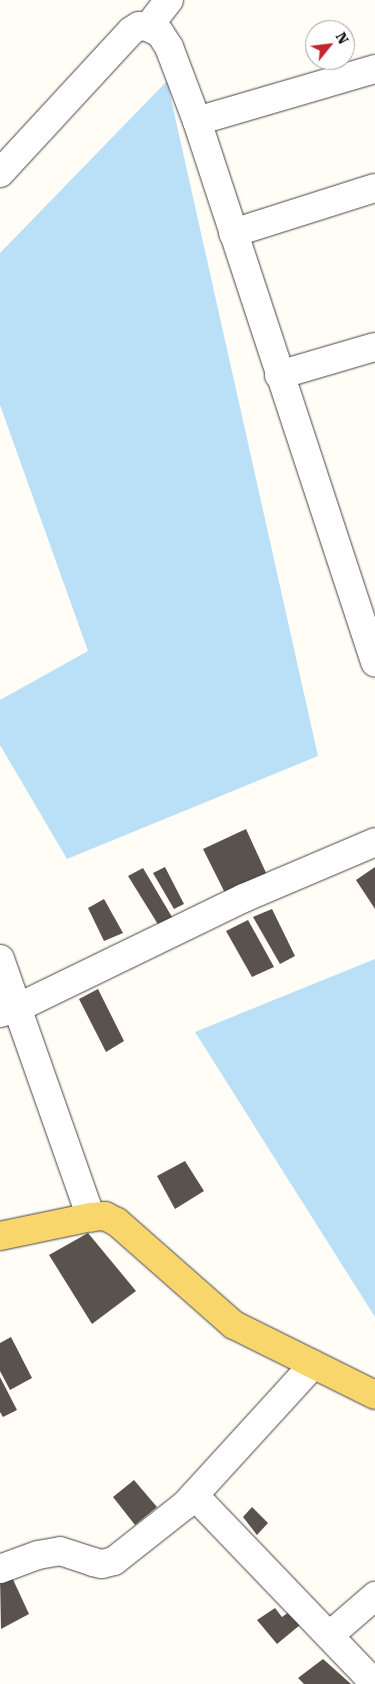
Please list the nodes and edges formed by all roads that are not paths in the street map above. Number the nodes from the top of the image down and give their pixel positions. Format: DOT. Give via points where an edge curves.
graph roads {
  1 [pos="168,0"];
  2 [pos="148,27"];
  3 [pos="375,69"];
  4 [pos="198,121"];
  5 [pos="3,161"];
  6 [pos="375,188"];
  7 [pos="233,234"];
  8 [pos="375,346"];
  9 [pos="279,375"];
  10 [pos="375,662"];
  11 [pos="375,842"];
  12 [pos="0,959"];
  13 [pos="9,1010"];
  14 [pos="91,1217"];
  15 [pos="0,1236"];
  16 [pos="313,1366"];
  17 [pos="375,1395"];
  18 [pos="194,1495"];
  19 [pos="0,1569"];
  20 [pos="375,1596"];
  21 [pos="330,1635"];
  22 [pos="375,1684"];
  1 -- 2 [label="street"];
  2 -- 4 [label="street" via="160,33 169,46"];
  2 -- 5 [label="street" via="139,26 132,31"];
  3 -- 4 [label="street"];
  4 -- 7 [label="street"];
  6 -- 7 [label="street"];
  7 -- 9 [label="street"];
  8 -- 9 [label="street"];
  9 -- 10 [label="street"];
  11 -- 13 [label="street" via="244,898"];
  12 -- 13 [label="street"];
  13 -- 14 [label="street"];
  14 -- 15 [label="main road"];
  14 -- 16 [label="main road" via="105,1216 117,1222 234,1325"];
  16 -- 17 [label="main road"];
  16 -- 18 [label="street"];
  18 -- 19 [label="street" via="114,1561 102,1564 60,1551"];
  18 -- 21 [label="street"];
  20 -- 21 [label="street"];
  21 -- 22 [label="street"];
}
